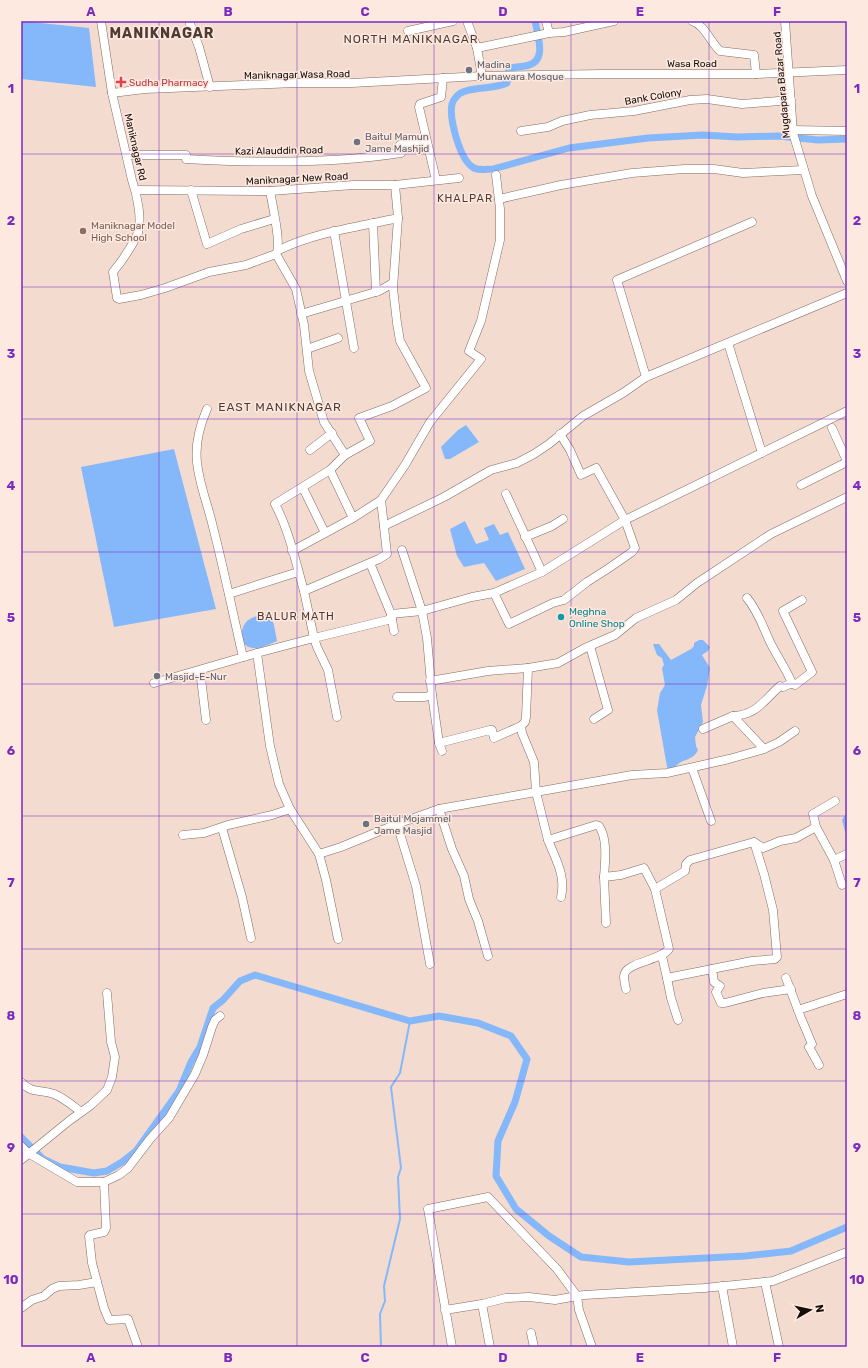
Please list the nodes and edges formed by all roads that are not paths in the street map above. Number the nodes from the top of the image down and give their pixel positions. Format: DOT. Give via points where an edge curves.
graph roads {
  1 [pos="101,21"];
  2 [pos="189,21"];
  3 [pos="453,21"];
  4 [pos="467,21"];
  5 [pos="546,21"];
  6 [pos="614,21"];
  7 [pos="695,21"];
  8 [pos="785,21"];
  9 [pos="408,31"];
  10 [pos="547,33"];
  11 [pos="477,48"];
  12 [pos="847,70"];
  13 [pos="788,72"];
  14 [pos="756,74"];
  15 [pos="482,76"];
  16 [pos="443,78"];
  17 [pos="210,87"];
  18 [pos="112,93"];
  19 [pos="791,100"];
  20 [pos="521,131"];
  21 [pos="847,131"];
  22 [pos="793,132"];
  23 [pos="426,139"];
  24 [pos="127,155"];
  25 [pos="803,170"];
  26 [pos="496,175"];
  27 [pos="459,178"];
  28 [pos="436,180"];
  29 [pos="395,185"];
  30 [pos="136,190"];
  31 [pos="191,190"];
  32 [pos="270,191"];
  33 [pos="499,199"];
  34 [pos="274,218"];
  35 [pos="398,218"];
  36 [pos="752,222"];
  37 [pos="373,223"];
  38 [pos="334,231"];
  39 [pos="277,252"];
  40 [pos="847,281"];
  41 [pos="393,284"];
  42 [pos="376,292"];
  43 [pos="847,293"];
  44 [pos="346,301"];
  45 [pos="301,314"];
  46 [pos="338,338"];
  47 [pos="728,343"];
  48 [pos="354,348"];
  49 [pos="307,349"];
  50 [pos="646,377"];
  51 [pos="207,409"];
  52 [pos="847,411"];
  53 [pos="832,428"];
  54 [pos="332,433"];
  55 [pos="560,434"];
  56 [pos="310,450"];
  57 [pos="762,453"];
  58 [pos="345,455"];
  59 [pos="847,461"];
  60 [pos="330,470"];
  61 [pos="801,484"];
  62 [pos="303,488"];
  63 [pos="506,494"];
  64 [pos="847,497"];
  65 [pos="381,500"];
  66 [pos="353,518"];
  67 [pos="563,519"];
  68 [pos="625,520"];
  69 [pos="384,526"];
  70 [pos="325,533"];
  71 [pos="525,537"];
  72 [pos="402,550"];
  73 [pos="292,551"];
  74 [pos="370,563"];
  75 [pos="298,572"];
  76 [pos="542,572"];
  77 [pos="304,591"];
  78 [pos="494,592"];
  79 [pos="229,594"];
  80 [pos="747,598"];
  81 [pos="802,600"];
  82 [pos="422,611"];
  83 [pos="392,616"];
  84 [pos="394,631"];
  85 [pos="314,638"];
  86 [pos="590,646"];
  87 [pos="257,653"];
  88 [pos="243,657"];
  89 [pos="528,668"];
  90 [pos="200,670"];
  91 [pos="430,681"];
  92 [pos="154,683"];
  93 [pos="792,684"];
  94 [pos="432,695"];
  95 [pos="397,697"];
  96 [pos="733,716"];
  97 [pos="337,717"];
  98 [pos="594,719"];
  99 [pos="206,720"];
  100 [pos="522,726"];
  101 [pos="704,729"];
  102 [pos="795,731"];
  103 [pos="764,750"];
  104 [pos="692,768"];
  105 [pos="536,792"];
  106 [pos="835,801"];
  107 [pos="290,809"];
  108 [pos="439,809"];
  109 [pos="711,821"];
  110 [pos="397,824"];
  111 [pos="816,827"];
  112 [pos="222,828"];
  113 [pos="183,834"];
  114 [pos="548,840"];
  115 [pos="754,842"];
  116 [pos="319,854"];
  117 [pos="847,854"];
  118 [pos="834,860"];
  119 [pos="604,877"];
  120 [pos="842,885"];
  121 [pos="655,889"];
  122 [pos="561,897"];
  123 [pos="606,923"];
  124 [pos="251,938"];
  125 [pos="338,939"];
  126 [pos="488,956"];
  127 [pos="662,956"];
  128 [pos="430,964"];
  129 [pos="712,969"];
  130 [pos="667,978"];
  131 [pos="786,978"];
  132 [pos="626,989"];
  133 [pos="791,989"];
  134 [pos="107,993"];
  135 [pos="847,994"];
  136 [pos="798,1010"];
  137 [pos="220,1016"];
  138 [pos="678,1020"];
  139 [pos="819,1065"];
  140 [pos="21,1082"];
  141 [pos="81,1112"];
  142 [pos="21,1146"];
  143 [pos="30,1153"];
  144 [pos="21,1160"];
  145 [pos="104,1182"];
  146 [pos="847,1252"];
  147 [pos="97,1282"];
  148 [pos="765,1282"];
  149 [pos="722,1286"];
  150 [pos="577,1296"];
  151 [pos="482,1304"];
  152 [pos="21,1308"];
  153 [pos="446,1310"];
  154 [pos="531,1333"];
  155 [pos="138,1347"];
  156 [pos="452,1347"];
  157 [pos="490,1347"];
  158 [pos="534,1347"];
  159 [pos="592,1347"];
  160 [pos="733,1347"];
  161 [pos="779,1347"];
  1 -- 18 [label="street, Maniknagar Rd"];
  2 -- 17 [label="street"];
  3 -- 9 [label="street"];
  4 -- 11 [label="street"];
  5 -- 10 [label="street"];
  6 -- 10 [label="street" via="564,32"];
  7 -- 14 [label="street" via="720,50 754,55"];
  8 -- 13 [label="street, Mugdapara Bazar Road"];
  10 -- 11 [label="street"];
  11 -- 15 [label="street"];
  12 -- 13 [label="street, Wasa Road"];
  13 -- 14 [label="street, Wasa Road"];
  13 -- 19 [label="street, Mugdapara Bazar Road"];
  14 -- 15 [label="street, Wasa Road"];
  15 -- 16 [label="street, Maniknagar Wasa Road"];
  16 -- 17 [label="street, Maniknagar Wasa Road"];
  16 -- 23 [label="street" via="441,97 420,104 419,107"];
  17 -- 18 [label="street, Maniknagar Wasa Road"];
  18 -- 24 [label="street, Maniknagar Rd"];
  19 -- 20 [label="street, Bank Colony" via="742,104 707,99 690,100 634,111 590,115 548,127"];
  19 -- 22 [label="street, Mugdapara Bazar Road"];
  21 -- 22 [label="street"];
  22 -- 25 [label="street, Mugdapara Bazar Road"];
  23 -- 24 [label="street, Kazi Alauddin Road" via="400,145 401,153 322,160 255,162 186,159 186,155"];
  23 -- 28 [label="street"];
  24 -- 30 [label="street, Maniknagar Rd"];
  25 -- 33 [label="street" via="743,173 684,169 632,173 561,184"];
  25 -- 40 [label="street, Mugdapara Bazar Road"];
  26 -- 33 [label="street"];
  27 -- 28 [label="street, Maniknagar New Road"];
  28 -- 29 [label="street, Maniknagar New Road"];
  29 -- 32 [label="street, Maniknagar New Road"];
  29 -- 35 [label="street"];
  30 -- 31 [label="street, Maniknagar New Road"];
  30 -- 39 [label="street, Maniknagar Rd" via="138,234 113,272 119,299 165,288 209,272 234,269"];
  31 -- 32 [label="street, Maniknagar New Road"];
  31 -- 34 [label="street" via="207,244"];
  32 -- 34 [label="street"];
  33 -- 65 [label="street" via="500,240 481,321 469,351 481,359 430,422"];
  34 -- 39 [label="street" via="278,235"];
  35 -- 37 [label="street"];
  35 -- 41 [label="street"];
  36 -- 50 [label="street" via="617,280"];
  37 -- 38 [label="street"];
  37 -- 42 [label="street"];
  38 -- 39 [label="street" via="289,245"];
  38 -- 44 [label="street"];
  39 -- 45 [label="street" via="296,289"];
  41 -- 42 [label="street"];
  41 -- 58 [label="street" via="400,342 426,388 392,406 359,418 370,441"];
  42 -- 44 [label="street"];
  43 -- 47 [label="street"];
  44 -- 45 [label="street"];
  44 -- 48 [label="street"];
  45 -- 49 [label="street"];
  46 -- 49 [label="street"];
  47 -- 50 [label="street"];
  47 -- 57 [label="street"];
  49 -- 54 [label="street" via="314,391 324,422"];
  50 -- 55 [label="street" via="583,416"];
  51 -- 79 [label="street" via="201,424 197,461"];
  52 -- 57 [label="street"];
  53 -- 59 [label="street"];
  54 -- 56 [label="street"];
  54 -- 58 [label="street"];
  55 -- 68 [label="street" via="582,475 596,468"];
  55 -- 69 [label="street" via="549,444 517,463 491,470 444,497"];
  57 -- 68 [label="street"];
  58 -- 60 [label="street"];
  59 -- 61 [label="street"];
  60 -- 62 [label="street"];
  60 -- 66 [label="street"];
  62 -- 70 [label="street"];
  62 -- 73 [label="street" via="275,504"];
  63 -- 71 [label="street"];
  64 -- 86 [label="street" via="771,534 676,600 636,618 615,634"];
  65 -- 66 [label="street"];
  65 -- 69 [label="street"];
  66 -- 70 [label="street"];
  67 -- 71 [label="street"];
  68 -- 76 [label="street"];
  68 -- 78 [label="street" via="635,548 632,552 586,582 564,600 552,603 509,624"];
  69 -- 74 [label="street" via="387,554"];
  70 -- 73 [label="street"];
  71 -- 76 [label="street"];
  72 -- 82 [label="street"];
  73 -- 75 [label="street"];
  74 -- 77 [label="street"];
  74 -- 83 [label="street"];
  75 -- 77 [label="street"];
  75 -- 79 [label="street"];
  76 -- 78 [label="street"];
  77 -- 85 [label="street"];
  78 -- 82 [label="street"];
  79 -- 88 [label="street"];
  80 -- 93 [label="street" via="758,614"];
  81 -- 93 [label="street" via="783,611 812,672 800,683"];
  82 -- 83 [label="street"];
  82 -- 91 [label="street"];
  83 -- 84 [label="street"];
  83 -- 85 [label="street"];
  85 -- 87 [label="street"];
  85 -- 97 [label="street" via="328,670"];
  86 -- 89 [label="street" via="558,663"];
  86 -- 98 [label="street" via="608,710"];
  87 -- 88 [label="street"];
  87 -- 107 [label="street" via="272,754 279,784"];
  88 -- 90 [label="street"];
  89 -- 91 [label="street" via="488,671"];
  89 -- 100 [label="street" via="526,717"];
  90 -- 92 [label="street"];
  90 -- 99 [label="street"];
  91 -- 94 [label="street"];
  93 -- 96 [label="street" via="783,688 780,686 755,710 742,716"];
  94 -- 95 [label="street"];
  94 -- 100 [label="street" via="440,747 490,730 494,738"];
  96 -- 101 [label="street"];
  96 -- 103 [label="street"];
  100 -- 105 [label="street" via="522,733 534,762"];
  102 -- 103 [label="street"];
  103 -- 104 [label="street"];
  104 -- 105 [label="street" via="667,773 632,775"];
  104 -- 109 [label="street"];
  105 -- 108 [label="street"];
  105 -- 114 [label="street"];
  106 -- 111 [label="street" via="813,814"];
  107 -- 112 [label="street"];
  107 -- 116 [label="street"];
  108 -- 110 [label="street"];
  108 -- 126 [label="street" via="464,876"];
  110 -- 116 [label="street" via="341,848"];
  110 -- 128 [label="street" via="416,886"];
  111 -- 115 [label="street" via="796,838 763,848"];
  111 -- 118 [label="street"];
  112 -- 113 [label="street" via="204,833"];
  112 -- 124 [label="street"];
  114 -- 119 [label="street" via="596,825 600,826 605,847"];
  114 -- 122 [label="street" via="560,868 563,887"];
  115 -- 121 [label="street" via="690,860 685,871"];
  115 -- 129 [label="street" via="773,910 777,957"];
  116 -- 125 [label="street"];
  117 -- 118 [label="street"];
  118 -- 120 [label="street"];
  119 -- 121 [label="street" via="644,868"];
  119 -- 123 [label="street"];
  121 -- 127 [label="street" via="670,946"];
  127 -- 130 [label="street"];
  127 -- 132 [label="street" via="629,968 624,976"];
  129 -- 130 [label="street"];
  129 -- 133 [label="street" via="714,982 720,986 716,992 721,1003"];
  130 -- 138 [label="street"];
  131 -- 133 [label="street"];
  133 -- 136 [label="street"];
  134 -- 141 [label="street" via="111,1042 115,1056 112,1077 107,1090"];
  135 -- 136 [label="street"];
  136 -- 139 [label="street" via="812,1044 809,1047"];
  137 -- 145 [label="street" via="212,1026 194,1074 169,1118 128,1168"];
  140 -- 141 [label="street" via="27,1089 53,1094 67,1100"];
  141 -- 143 [label="street"];
  142 -- 143 [label="street"];
  143 -- 144 [label="street"];
  143 -- 145 [label="street" via="77,1182"];
  145 -- 147 [label="street" via="106,1228 104,1232 89,1236"];
  146 -- 148 [label="street"];
  147 -- 152 [label="street" via="79,1286 59,1286"];
  147 -- 155 [label="street" via="110,1320 128,1319"];
  148 -- 149 [label="street"];
  148 -- 161 [label="street"];
  149 -- 150 [label="street"];
  149 -- 160 [label="street"];
  150 -- 151 [label="street" via="555,1300 506,1298"];
  150 -- 153 [label="street" via="557,1269 488,1197 428,1209"];
  150 -- 159 [label="street" via="579,1310"];
  151 -- 153 [label="street"];
  151 -- 157 [label="street"];
  153 -- 156 [label="street"];
  154 -- 158 [label="street"];
}
